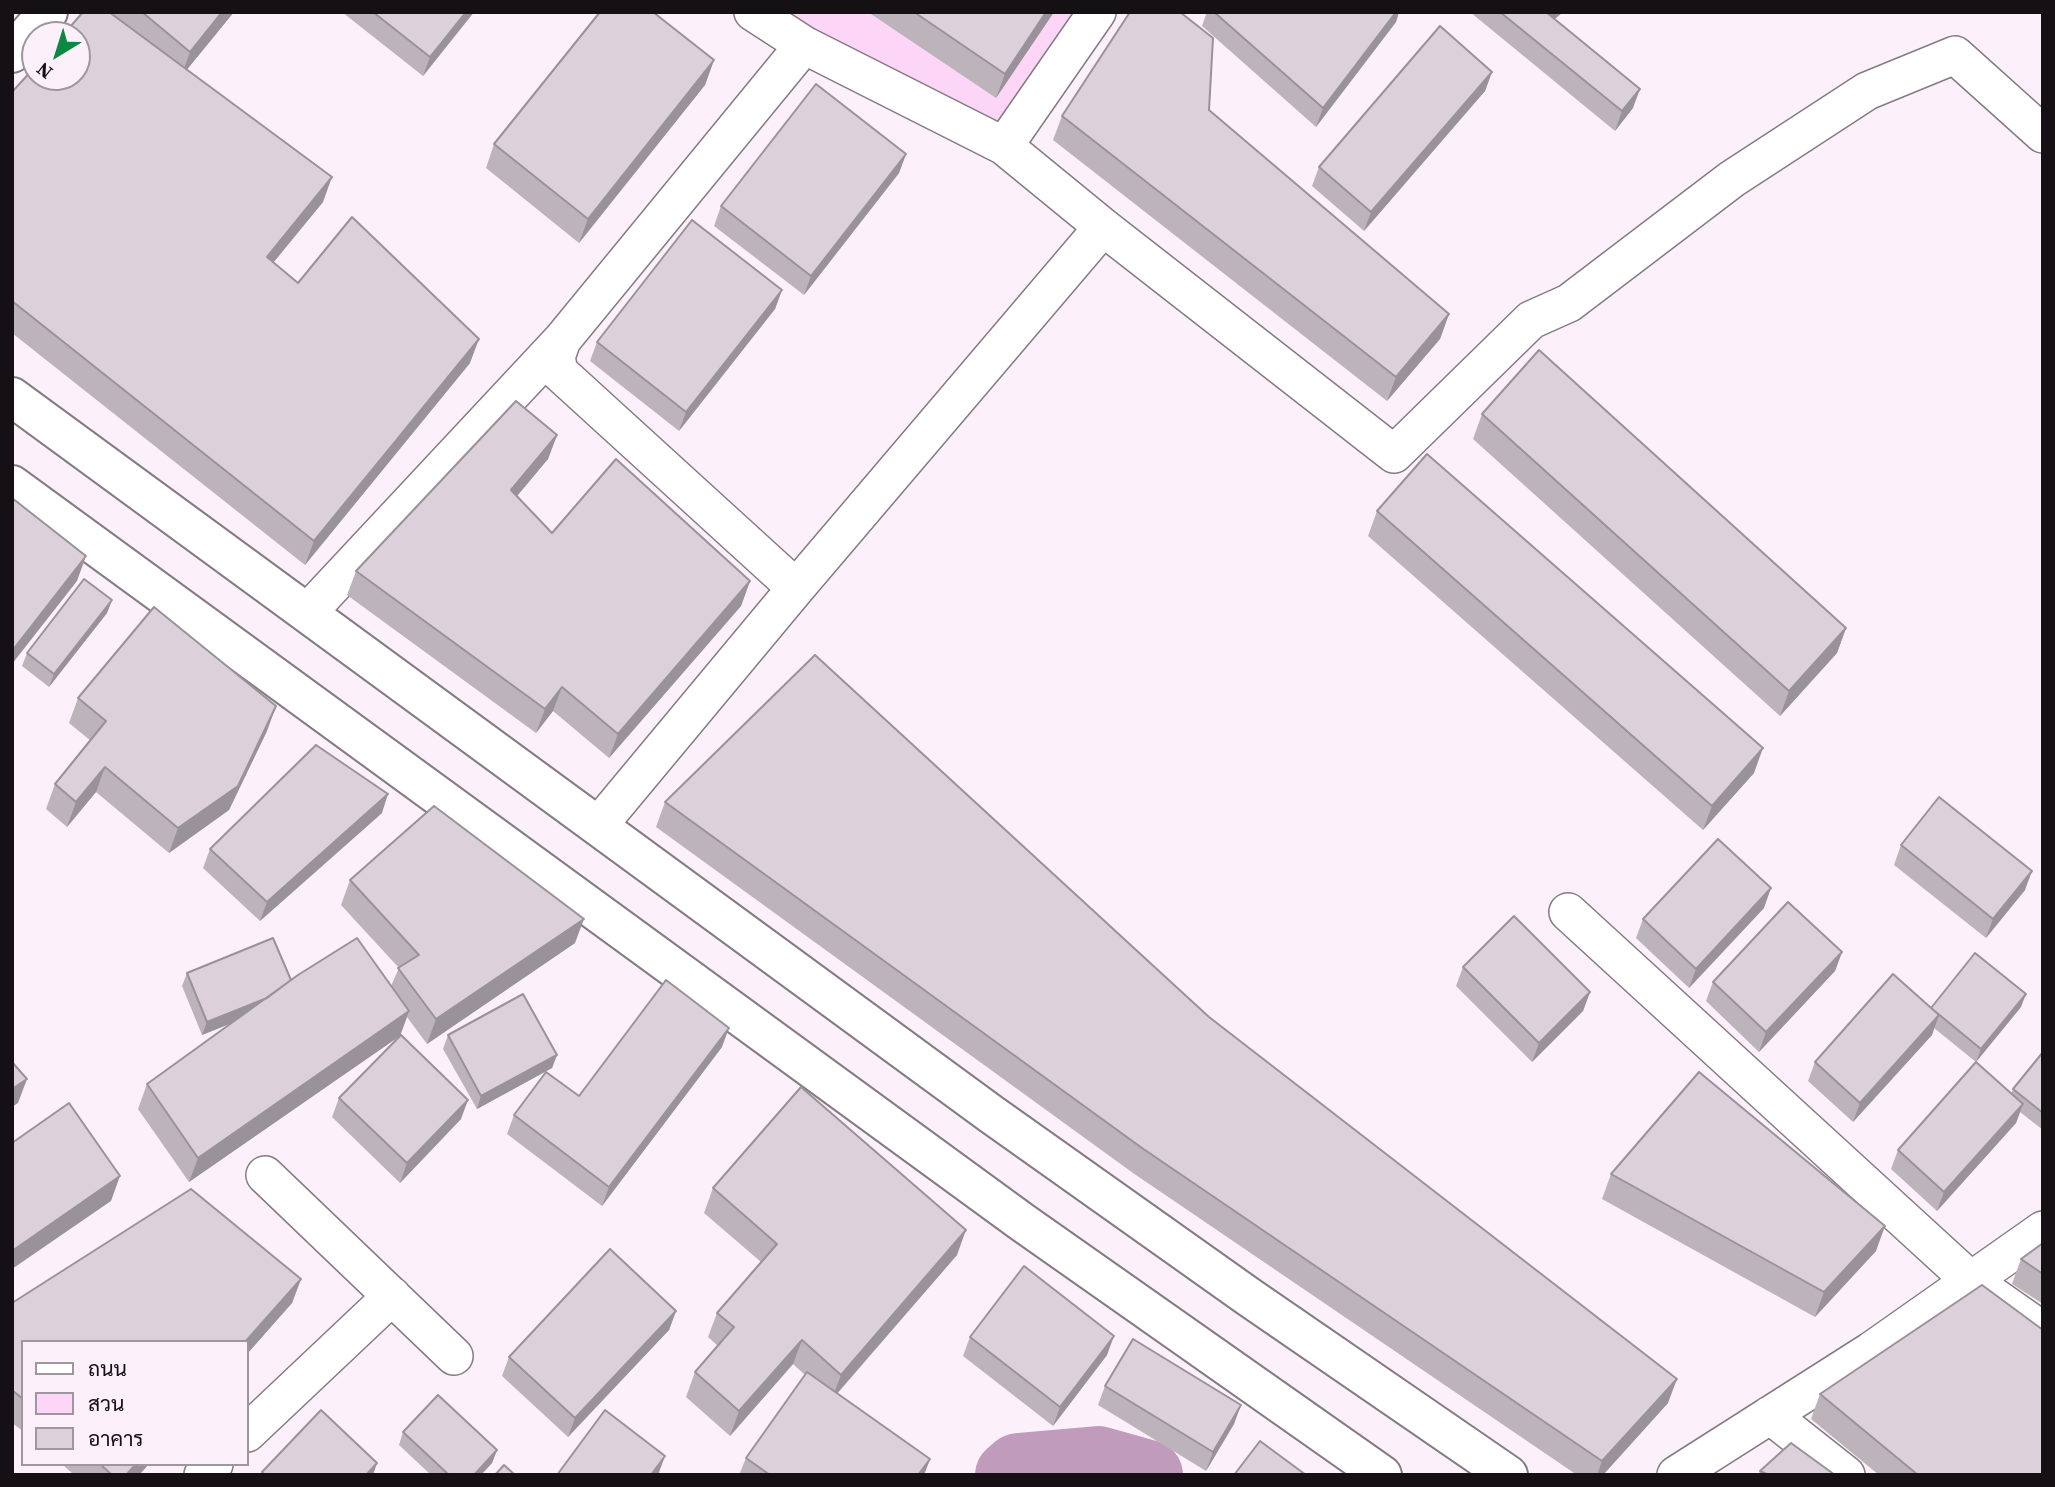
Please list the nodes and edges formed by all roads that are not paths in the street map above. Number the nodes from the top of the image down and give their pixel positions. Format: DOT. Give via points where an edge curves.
graph roads {
  1 [pos="48,12"];
  2 [pos="753,12"];
  3 [pos="1097,12"];
  4 [pos="804,46"];
  5 [pos="12,53"];
  6 [pos="2043,134"];
  7 [pos="1004,146"];
  8 [pos="1103,227"];
  9 [pos="562,340"];
  10 [pos="12,397"];
  11 [pos="12,485"];
  12 [pos="796,588"];
  13 [pos="307,613"];
  14 [pos="598,827"];
  15 [pos="1568,912"];
  16 [pos="265,1175"];
  17 [pos="2043,1230"];
  18 [pos="1970,1280"];
  19 [pos="392,1296"];
  20 [pos="2043,1331"];
  21 [pos="454,1356"];
  22 [pos="1770,1415"];
  23 [pos="248,1432"];
  24 [pos="1382,1475"];
  25 [pos="1508,1475"];
  26 [pos="1676,1475"];
  27 [pos="1846,1475"];
  1 -- 5 [label="main road"];
  2 -- 4 [label="street"];
  3 -- 7 [label="street"];
  4 -- 7 [label="street"];
  4 -- 9 [label="street"];
  6 -- 8 [label="street" via="1955,55 1867,91 1732,179 1569,303 1531,320 1394,454"];
  7 -- 8 [label="street"];
  8 -- 12 [label="street"];
  9 -- 12 [label="street" via="556,357 559,372"];
  9 -- 13 [label="street"];
  10 -- 13 [label="main road"];
  11 -- 24 [label="main road" via="1022,1222"];
  12 -- 14 [label="street"];
  13 -- 14 [label="main road"];
  14 -- 25 [label="main road" via="1003,1122"];
  15 -- 18 [label="street"];
  16 -- 19 [label="street"];
  17 -- 18 [label="street"];
  18 -- 20 [label="street"];
  18 -- 22 [label="street"];
  19 -- 21 [label="street"];
  19 -- 23 [label="street"];
  22 -- 26 [label="street"];
  22 -- 27 [label="street"];
}
